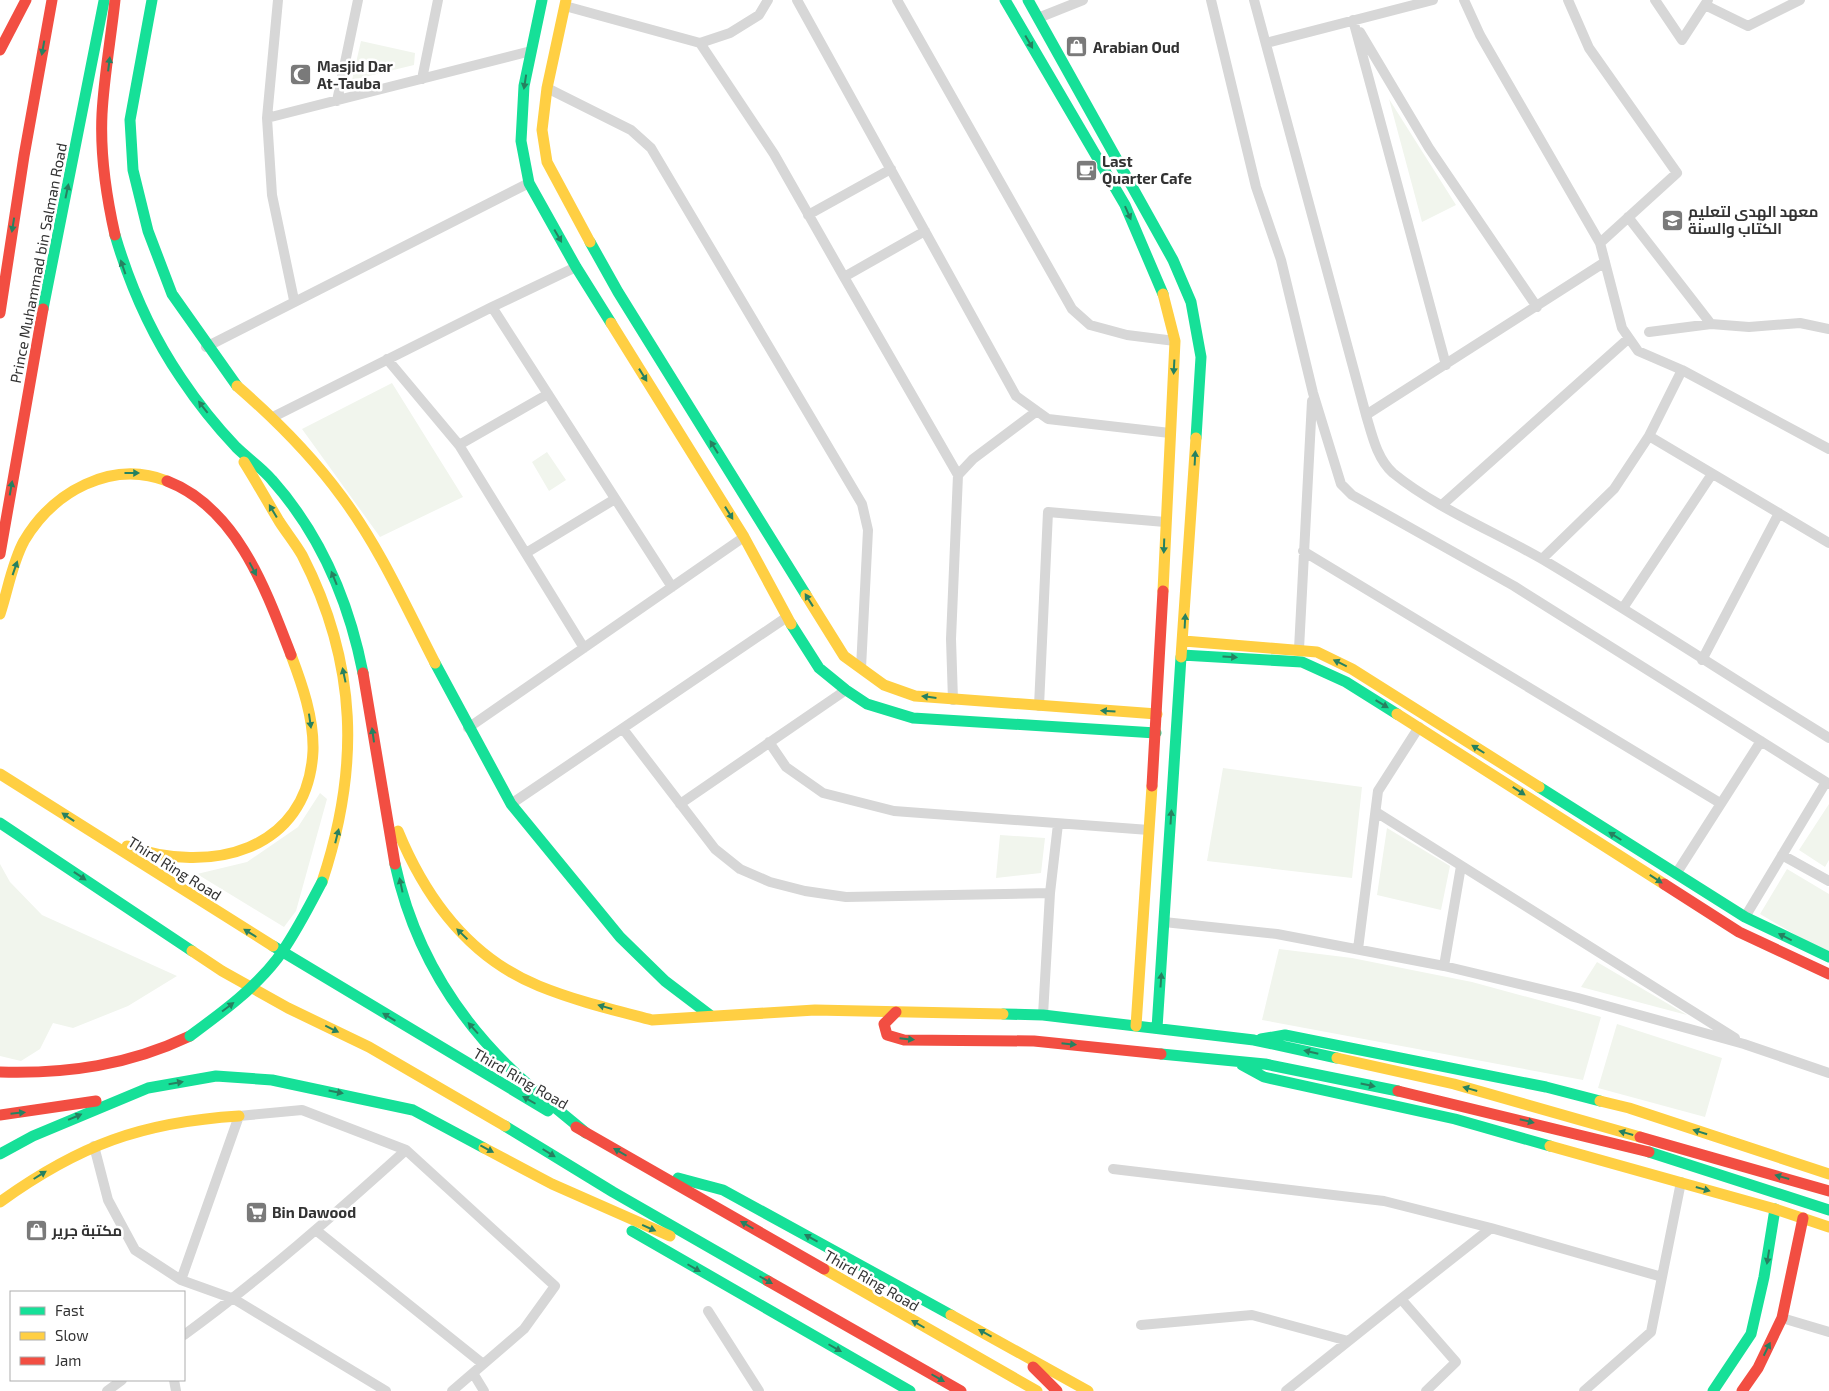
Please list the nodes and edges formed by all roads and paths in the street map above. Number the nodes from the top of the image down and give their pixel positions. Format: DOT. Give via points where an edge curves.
graph roads {
  1 [pos="26,0"];
  2 [pos="52,0"];
  3 [pos="105,0"];
  4 [pos="116,0"];
  5 [pos="152,0"];
  6 [pos="278,0"];
  7 [pos="358,0"];
  8 [pos="438,0"];
  9 [pos="542,0"];
  10 [pos="768,0"];
  11 [pos="797,0"];
  12 [pos="897,0"];
  13 [pos="1005,0"];
  14 [pos="1028,0"];
  15 [pos="1083,0"];
  16 [pos="1211,0"];
  17 [pos="1254,0"];
  18 [pos="1433,0"];
  19 [pos="1464,0"];
  20 [pos="1568,0"];
  21 [pos="1656,0"];
  22 [pos="1800,0"];
  23 [pos="565,3"];
  24 [pos="1706,3"];
  25 [pos="1038,18"];
  26 [pos="1354,20"];
  27 [pos="700,43"];
  28 [pos="1266,43"];
  29 [pos="0,50"];
  30 [pos="531,51"];
  31 [pos="422,78"];
  32 [pos="547,88"];
  33 [pos="337,101"];
  34 [pos="267,118"];
  35 [pos="891,169"];
  36 [pos="529,182"];
  37 [pos="808,215"];
  38 [pos="1628,217"];
  39 [pos="925,231"];
  40 [pos="1600,243"];
  41 [pos="1605,262"];
  42 [pos="576,267"];
  43 [pos="844,277"];
  44 [pos="294,300"];
  45 [pos="492,307"];
  46 [pos="1537,307"];
  47 [pos="0,313"];
  48 [pos="1710,324"];
  49 [pos="1829,329"];
  50 [pos="1649,332"];
  51 [pos="1629,338"];
  52 [pos="1175,341"];
  53 [pos="206,347"];
  54 [pos="387,359"];
  55 [pos="1446,365"];
  56 [pos="1682,370"];
  57 [pos="1313,393"];
  58 [pos="548,394"];
  59 [pos="1037,411"];
  60 [pos="1366,416"];
  61 [pos="273,417"];
  62 [pos="1170,433"];
  63 [pos="1649,436"];
  64 [pos="234,445"];
  65 [pos="459,445"];
  66 [pos="1829,449"];
  67 [pos="1712,474"];
  68 [pos="958,475"];
  69 [pos="615,499"];
  70 [pos="1442,504"];
  71 [pos="1779,514"];
  72 [pos="1165,522"];
  73 [pos="744,537"];
  74 [pos="1829,543"];
  75 [pos="1303,550"];
  76 [pos="526,553"];
  77 [pos="0,554"];
  78 [pos="1542,559"];
  79 [pos="672,587"];
  80 [pos="1624,608"];
  81 [pos="0,614"];
  82 [pos="787,617"];
  83 [pos="1184,641"];
  84 [pos="584,648"];
  85 [pos="1299,649"];
  86 [pos="1182,655"];
  87 [pos="1702,660"];
  88 [pos="861,668"];
  89 [pos="846,690"];
  90 [pos="953,700"];
  91 [pos="1039,706"];
  92 [pos="1157,714"];
  93 [pos="1419,727"];
  94 [pos="468,728"];
  95 [pos="623,729"];
  96 [pos="1156,733"];
  97 [pos="1829,738"];
  98 [pos="1761,741"];
  99 [pos="768,742"];
  100 [pos="0,774"];
  101 [pos="380,783"];
  102 [pos="1827,783"];
  103 [pos="1720,803"];
  104 [pos="511,804"];
  105 [pos="680,804"];
  106 [pos="1376,812"];
  107 [pos="0,823"];
  108 [pos="1058,824"];
  109 [pos="84,828"];
  110 [pos="1149,830"];
  111 [pos="1782,854"];
  112 [pos="1461,866"];
  113 [pos="1676,874"];
  114 [pos="1829,881"];
  115 [pos="1050,893"];
  116 [pos="1745,917"];
  117 [pos="1164,922"];
  118 [pos="1358,949"];
  119 [pos="1829,957"];
  120 [pos="1444,966"];
  121 [pos="1829,974"];
  122 [pos="896,1012"];
  123 [pos="1043,1015"];
  124 [pos="711,1016"];
  125 [pos="1136,1026"];
  126 [pos="1158,1028"];
  127 [pos="1254,1040"];
  128 [pos="1744,1044"];
  129 [pos="1234,1061"];
  130 [pos="0,1072"];
  131 [pos="1829,1073"];
  132 [pos="129,1095"];
  133 [pos="0,1115"];
  134 [pos="238,1116"];
  135 [pos="586,1133"];
  136 [pos="94,1146"];
  137 [pos="406,1150"];
  138 [pos="0,1154"];
  139 [pos="1113,1169"];
  140 [pos="654,1172"];
  141 [pos="1829,1174"];
  142 [pos="1680,1182"];
  143 [pos="562,1188"];
  144 [pos="1829,1191"];
  145 [pos="0,1202"];
  146 [pos="1775,1209"];
  147 [pos="1829,1210"];
  148 [pos="1803,1218"];
  149 [pos="1829,1227"];
  150 [pos="1491,1228"];
  151 [pos="317,1231"];
  152 [pos="709,1247"];
  153 [pos="1662,1277"];
  154 [pos="181,1280"];
  155 [pos="234,1299"];
  156 [pos="1401,1299"];
  157 [pos="708,1311"];
  158 [pos="1782,1318"];
  159 [pos="1141,1325"];
  160 [pos="1829,1332"];
  161 [pos="185,1334"];
  162 [pos="1348,1341"];
  163 [pos="1016,1350"];
  164 [pos="483,1364"];
  165 [pos="473,1372"];
  166 [pos="121,1381"];
  167 [pos="107,1391"];
  168 [pos="386,1391"];
  169 [pos="452,1391"];
  170 [pos="484,1391"];
  171 [pos="759,1391"];
  172 [pos="910,1391"];
  173 [pos="961,1391"];
  174 [pos="1036,1391"];
  175 [pos="1057,1391"];
  176 [pos="1088,1391"];
  177 [pos="1286,1391"];
  178 [pos="1426,1391"];
  179 [pos="1584,1391"];
  180 [pos="1713,1391"];
  181 [pos="1742,1391"];
  1 -- 29 [label="main road"];
  2 -- 47 [label="main road, one-way"];
  77 -- 3 [label="main road, Prince Muhammad bin Salman Road, one-way" via="43,306"];
  64 -- 4 [label="main road, one-way" via="179,376 158,340 136,299 113,235 103,171 102,112"];
  5 -- 53 [label="main road" via="130,120 133,170 148,231 172,294"];
  6 -- 34 [label="street"];
  7 -- 33 [label="street"];
  8 -- 31 [label="street"];
  9 -- 30 [label="main road"];
  10 -- 27 [label="street" via="759,15 730,33"];
  11 -- 35 [label="street"];
  12 -- 52 [label="street" via="1072,310 1090,326"];
  13 -- 52 [label="main road, one-way" via="1125,206 1160,284"];
  14 -- 25 [label="main road"];
  15 -- 25 [label="street"];
  16 -- 57 [label="street" via="1256,186 1281,260"];
  17 -- 28 [label="street"];
  18 -- 26 [label="street"];
  19 -- 40 [label="street" via="1480,35"];
  20 -- 38 [label="street" via="1589,48 1677,173"];
  21 -- 24 [label="street" via="1682,40"];
  22 -- 24 [label="street" via="1748,26"];
  23 -- 27 [label="street"];
  23 -- 32 [label="main road"];
  83 -- 25 [label="main road, one-way" via="1201,356 1191,302 1173,260"];
  26 -- 28 [label="street"];
  26 -- 46 [label="street" via="1429,148"];
  26 -- 55 [label="street"];
  27 -- 37 [label="street" via="774,154"];
  28 -- 60 [label="street"];
  30 -- 31 [label="street"];
  30 -- 36 [label="main road, one-way" via="524,86 521,141"];
  31 -- 33 [label="street"];
  88 -- 32 [label="main road, one-way" via="844,656 618,292 558,186 547,162 542,130"];
  32 -- 88 [label="street" via="631,130 651,148 862,504 868,530"];
  33 -- 34 [label="street"];
  34 -- 44 [label="street" via="272,196"];
  35 -- 37 [label="street"];
  35 -- 39 [label="street"];
  36 -- 42 [label="main road, one-way"];
  36 -- 44 [label="street"];
  37 -- 43 [label="street"];
  38 -- 40 [label="street"];
  38 -- 48 [label="street"];
  39 -- 43 [label="street"];
  39 -- 59 [label="street" via="1016,396"];
  40 -- 41 [label="street"];
  41 -- 46 [label="street"];
  41 -- 51 [label="street" via="1622,328"];
  42 -- 45 [label="street"];
  42 -- 73 [label="main road, one-way"];
  43 -- 68 [label="street"];
  44 -- 53 [label="street"];
  45 -- 54 [label="street"];
  45 -- 58 [label="street"];
  46 -- 55 [label="street"];
  48 -- 49 [label="street" via="1749,327 1800,323"];
  48 -- 50 [label="street"];
  51 -- 56 [label="street" via="1638,351"];
  51 -- 70 [label="street"];
  52 -- 62 [label="main road, one-way"];
  53 -- 61 [label="main road" via="232,382"];
  54 -- 61 [label="street"];
  54 -- 65 [label="street"];
  55 -- 60 [label="street"];
  56 -- 63 [label="street"];
  56 -- 66 [label="street"];
  57 -- 75 [label="street"];
  57 -- 98 [label="street" via="1341,484 1352,495 1514,586"];
  58 -- 65 [label="street"];
  58 -- 69 [label="street"];
  59 -- 62 [label="street" via="1048,419"];
  59 -- 68 [label="street" via="973,459"];
  60 -- 70 [label="street" via="1378,451 1392,472"];
  61 -- 94 [label="main road" via="352,512 418,625"];
  62 -- 72 [label="main road"];
  63 -- 67 [label="street"];
  63 -- 78 [label="street" via="1614,489"];
  101 -- 64 [label="main road, one-way" via="360,656 330,567 303,521 272,479"];
  130 -- 64 [label="main road, one-way, bridge" via="38,1075 94,1069 130,1062 164,1050 190,1036 240,998 270,968 299,924 333,854 344,810 348,768 350,726 346,686 330,623 301,555"];
  65 -- 76 [label="street"];
  67 -- 71 [label="street"];
  67 -- 80 [label="street"];
  68 -- 90 [label="street" via="951,639"];
  69 -- 76 [label="street"];
  69 -- 79 [label="street"];
  70 -- 78 [label="street"];
  71 -- 74 [label="street"];
  71 -- 87 [label="street"];
  72 -- 91 [label="street" via="1048,512"];
  72 -- 92 [label="main road, one-way"];
  73 -- 79 [label="street"];
  73 -- 82 [label="main road"];
  75 -- 85 [label="street"];
  75 -- 103 [label="street"];
  76 -- 84 [label="street"];
  78 -- 80 [label="street"];
  79 -- 84 [label="street"];
  80 -- 87 [label="street"];
  81 -- 109 [label="main road, one-way" via="24,541 52,506 79,485 113,473 148,473 178,485 206,505 232,533 253,570 297,666 310,717 314,756 307,790 293,814 272,837 249,850 205,860 149,855"];
  82 -- 89 [label="main road" via="819,668"];
  82 -- 95 [label="street"];
  83 -- 85 [label="main road"];
  83 -- 86 [label="main road"];
  84 -- 94 [label="street"];
  113 -- 85 [label="main road, one-way" via="1352,669 1317,652"];
  86 -- 93 [label="main road, one-way" via="1302,662 1346,682"];
  117 -- 86 [label="main road, one-way"];
  87 -- 97 [label="street"];
  90 -- 88 [label="main road, one-way" via="916,696 884,685"];
  89 -- 96 [label="main road" via="867,704 913,718"];
  89 -- 99 [label="street"];
  90 -- 91 [label="main road"];
  92 -- 91 [label="main road, one-way"];
  92 -- 96 [label="main road"];
  93 -- 106 [label="street" via="1378,791"];
  93 -- 121 [label="main road, one-way" via="1739,932"];
  94 -- 104 [label="main road"];
  95 -- 104 [label="street"];
  95 -- 105 [label="street"];
  96 -- 110 [label="main road"];
  98 -- 102 [label="street"];
  98 -- 103 [label="street"];
  99 -- 105 [label="street"];
  99 -- 108 [label="street" via="786,767 824,792 894,811"];
  109 -- 100 [label="main road, Third Ring Road, one-way"];
  124 -- 101 [label="main road, one-way" via="652,1020 541,986 506,969 445,917 421,881"];
  135 -- 101 [label="main road, one-way" via="501,1060 465,1019 424,954 402,893"];
  102 -- 111 [label="street"];
  103 -- 113 [label="street"];
  104 -- 124 [label="main road" via="620,937 665,981"];
  105 -- 115 [label="street" via="715,848 740,869 770,882 805,891 846,897"];
  106 -- 112 [label="street"];
  106 -- 118 [label="street"];
  107 -- 152 [label="main road, one-way" via="222,972 377,1052"];
  108 -- 110 [label="street"];
  108 -- 115 [label="street"];
  135 -- 109 [label="main road, Third Ring Road, one-way" via="269,944"];
  110 -- 125 [label="main road"];
  111 -- 114 [label="street"];
  111 -- 116 [label="street"];
  112 -- 120 [label="street"];
  112 -- 128 [label="street"];
  113 -- 116 [label="main road"];
  115 -- 123 [label="street"];
  119 -- 116 [label="main road, one-way"];
  117 -- 118 [label="street" via="1277,934"];
  126 -- 117 [label="main road, one-way"];
  118 -- 120 [label="street"];
  120 -- 128 [label="street" via="1578,998"];
  122 -- 123 [label="main road"];
  122 -- 124 [label="main road" via="815,1010"];
  122 -- 129 [label="main road, one-way" via="884,1024 887,1035 904,1040 1034,1040"];
  123 -- 125 [label="main road"];
  125 -- 126 [label="main road"];
  126 -- 127 [label="main road"];
  141 -- 127 [label="main road, one-way" via="1630,1108 1546,1087 1285,1035"];
  144 -- 127 [label="main road, one-way" via="1454,1084"];
  128 -- 131 [label="street"];
  129 -- 142 [label="main road" via="1264,1077 1455,1119"];
  129 -- 147 [label="main road, one-way" via="1265,1064 1450,1102 1661,1154"];
  133 -- 132 [label="main road, one-way" via="36,1112"];
  138 -- 132 [label="main road, one-way" via="33,1136"];
  132 -- 143 [label="main road, one-way" via="148,1088 216,1076 272,1080 343,1093 413,1110"];
  134 -- 136 [label="main road" via="197,1118 142,1128"];
  134 -- 137 [label="street" via="302,1110"];
  134 -- 154 [label="street"];
  140 -- 135 [label="main road, Third Ring Road, one-way"];
  145 -- 136 [label="main road, one-way" via="42,1173"];
  136 -- 154 [label="street" via="108,1200 136,1250"];
  137 -- 151 [label="street"];
  137 -- 164 [label="street" via="555,1286 524,1329"];
  139 -- 150 [label="street" via="1384,1201"];
  163 -- 140 [label="main road, one-way" via="722,1190"];
  174 -- 140 [label="main road, Third Ring Road, one-way"];
  142 -- 146 [label="main road, one-way"];
  142 -- 153 [label="street"];
  143 -- 152 [label="main road, one-way" via="661,1233"];
  143 -- 172 [label="main road, one-way"];
  146 -- 148 [label="main road"];
  146 -- 180 [label="main road, one-way" via="1751,1334"];
  148 -- 149 [label="main road"];
  148 -- 158 [label="main road"];
  150 -- 153 [label="street"];
  150 -- 156 [label="street"];
  151 -- 155 [label="street"];
  151 -- 164 [label="street"];
  152 -- 173 [label="main road, one-way"];
  153 -- 179 [label="street" via="1651,1332"];
  154 -- 155 [label="street"];
  155 -- 161 [label="street"];
  155 -- 168 [label="street"];
  156 -- 162 [label="street"];
  156 -- 178 [label="street" via="1456,1362"];
  157 -- 171 [label="street"];
  158 -- 160 [label="street"];
  181 -- 158 [label="main road, one-way" via="1758,1368"];
  159 -- 162 [label="street" via="1252,1315"];
  162 -- 177 [label="street"];
  163 -- 175 [label="main road"];
  163 -- 176 [label="main road"];
  164 -- 165 [label="street"];
  165 -- 169 [label="street"];
  165 -- 170 [label="street"];
  166 -- 167 [label="street"];
}
